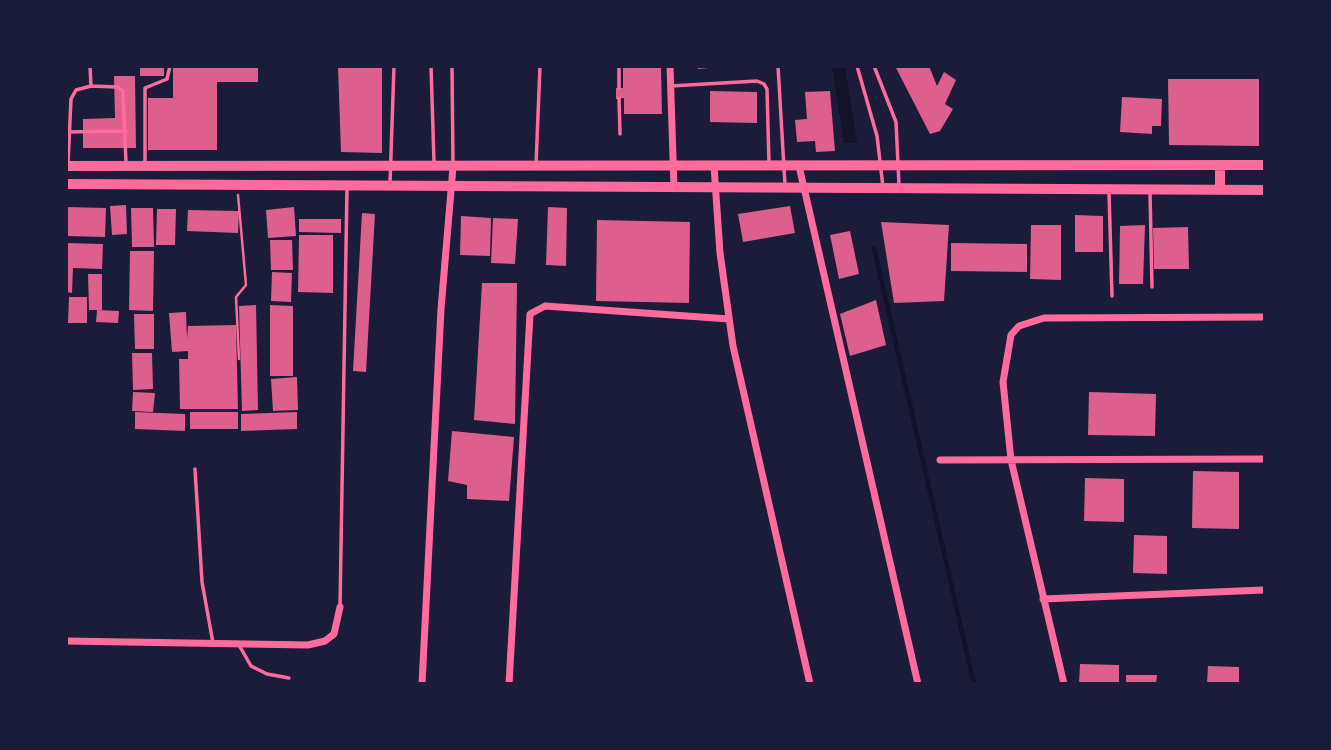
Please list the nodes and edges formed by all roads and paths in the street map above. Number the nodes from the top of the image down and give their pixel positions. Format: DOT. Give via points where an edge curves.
graph roads {
  1 [pos="90,66"];
  2 [pos="170,66"];
  3 [pos="394,66"];
  4 [pos="431,66"];
  5 [pos="452,66"];
  6 [pos="540,66"];
  7 [pos="619,66"];
  8 [pos="670,66"];
  9 [pos="712,66"];
  10 [pos="778,66"];
  11 [pos="857,66"];
  12 [pos="874,66"];
  13 [pos="699,67"];
  14 [pos="91,86"];
  15 [pos="671,86"];
  16 [pos="619,88"];
  17 [pos="620,99"];
  18 [pos="126,131"];
  19 [pos="68,132"];
  20 [pos="620,134"];
  21 [pos="391,165"];
  22 [pos="1220,165"];
  23 [pos="1265,165"];
  24 [pos="67,166"];
  25 [pos="126,166"];
  26 [pos="145,166"];
  27 [pos="673,166"];
  28 [pos="714,166"];
  29 [pos="769,166"];
  30 [pos="785,166"];
  31 [pos="799,166"];
  32 [pos="881,166"];
  33 [pos="899,166"];
  34 [pos="434,167"];
  35 [pos="453,167"];
  36 [pos="536,167"];
  37 [pos="582,167"];
  38 [pos="66,184"];
  39 [pos="237,185"];
  40 [pos="346,186"];
  41 [pos="390,186"];
  42 [pos="452,187"];
  43 [pos="715,187"];
  44 [pos="785,187"];
  45 [pos="582,188"];
  46 [pos="674,188"];
  47 [pos="804,188"];
  48 [pos="883,188"];
  49 [pos="899,188"];
  50 [pos="1109,189"];
  51 [pos="1150,190"];
  52 [pos="1220,190"];
  53 [pos="1265,190"];
  54 [pos="1152,287"];
  55 [pos="1112,296"];
  56 [pos="1265,317"];
  57 [pos="729,318"];
  58 [pos="239,359"];
  59 [pos="1265,459"];
  60 [pos="940,460"];
  61 [pos="1010,460"];
  62 [pos="195,469"];
  63 [pos="1265,590"];
  64 [pos="1042,599"];
  65 [pos="340,607"];
  66 [pos="66,641"];
  67 [pos="213,643"];
  68 [pos="239,643"];
  69 [pos="289,678"];
  70 [pos="422,684"];
  71 [pos="509,684"];
  72 [pos="810,684"];
  73 [pos="918,684"];
  74 [pos="1064,684"];
  1 -- 14 [label="lane"];
  2 -- 26 [label="lane" via="167,79 148,84 144,93"];
  3 -- 21 [label="lane"];
  4 -- 34 [label="lane"];
  5 -- 35 [label="lane"];
  6 -- 36 [label="lane"];
  7 -- 16 [label="lane"];
  8 -- 15 [label="street"];
  9 -- 13 [label="lane"];
  10 -- 30 [label="lane"];
  11 -- 32 [label="lane"];
  12 -- 33 [label="lane" via="896,122"];
  14 -- 18 [label="lane" via="123,91"];
  14 -- 19 [label="lane" via="76,90 71,99"];
  15 -- 27 [label="street"];
  15 -- 29 [label="lane" via="764,84"];
  17 -- 20 [label="lane"];
  18 -- 19 [label="lane"];
  18 -- 25 [label="lane"];
  19 -- 24 [label="lane"];
  21 -- 26 [label="main road"];
  21 -- 34 [label="main road"];
  21 -- 41 [label="lane"];
  22 -- 23 [label="main road"];
  22 -- 33 [label="main road"];
  22 -- 52 [label="main road"];
  24 -- 25 [label="main road"];
  25 -- 26 [label="main road"];
  27 -- 28 [label="main road"];
  27 -- 37 [label="main road"];
  27 -- 46 [label="street"];
  28 -- 29 [label="main road"];
  28 -- 43 [label="street"];
  29 -- 30 [label="main road"];
  30 -- 31 [label="main road"];
  30 -- 44 [label="lane"];
  31 -- 32 [label="main road"];
  31 -- 47 [label="street"];
  32 -- 33 [label="main road"];
  32 -- 48 [label="lane"];
  33 -- 49 [label="lane"];
  34 -- 35 [label="main road"];
  35 -- 36 [label="main road"];
  35 -- 42 [label="street"];
  36 -- 37 [label="main road"];
  37 -- 45 [label="main road"];
  38 -- 39 [label="main road"];
  39 -- 40 [label="main road"];
  39 -- 58 [label="path" via="246,285 236,297"];
  40 -- 41 [label="main road"];
  40 -- 65 [label="lane"];
  41 -- 42 [label="main road"];
  42 -- 45 [label="main road"];
  42 -- 70 [label="street" via="441,309"];
  43 -- 44 [label="main road"];
  43 -- 46 [label="main road"];
  43 -- 57 [label="street"];
  44 -- 47 [label="main road"];
  45 -- 46 [label="main road"];
  47 -- 48 [label="main road"];
  47 -- 73 [label="street"];
  48 -- 49 [label="main road"];
  49 -- 50 [label="main road"];
  50 -- 51 [label="main road"];
  50 -- 55 [label="lane"];
  51 -- 52 [label="main road"];
  51 -- 54 [label="lane"];
  52 -- 53 [label="main road"];
  56 -- 61 [label="street" via="1044,317 1019,326 1009,342 1003,382"];
  57 -- 71 [label="street" via="545,306 534,310 528,319"];
  57 -- 72 [label="street"];
  59 -- 61 [label="street"];
  60 -- 61 [label="street"];
  61 -- 64 [label="street"];
  62 -- 67 [label="lane" via="202,582"];
  63 -- 64 [label="street"];
  64 -- 74 [label="street"];
  65 -- 68 [label="street" via="338,627 325,641 308,645"];
  66 -- 67 [label="street"];
  67 -- 68 [label="street"];
  68 -- 69 [label="lane" via="251,666"];
}
